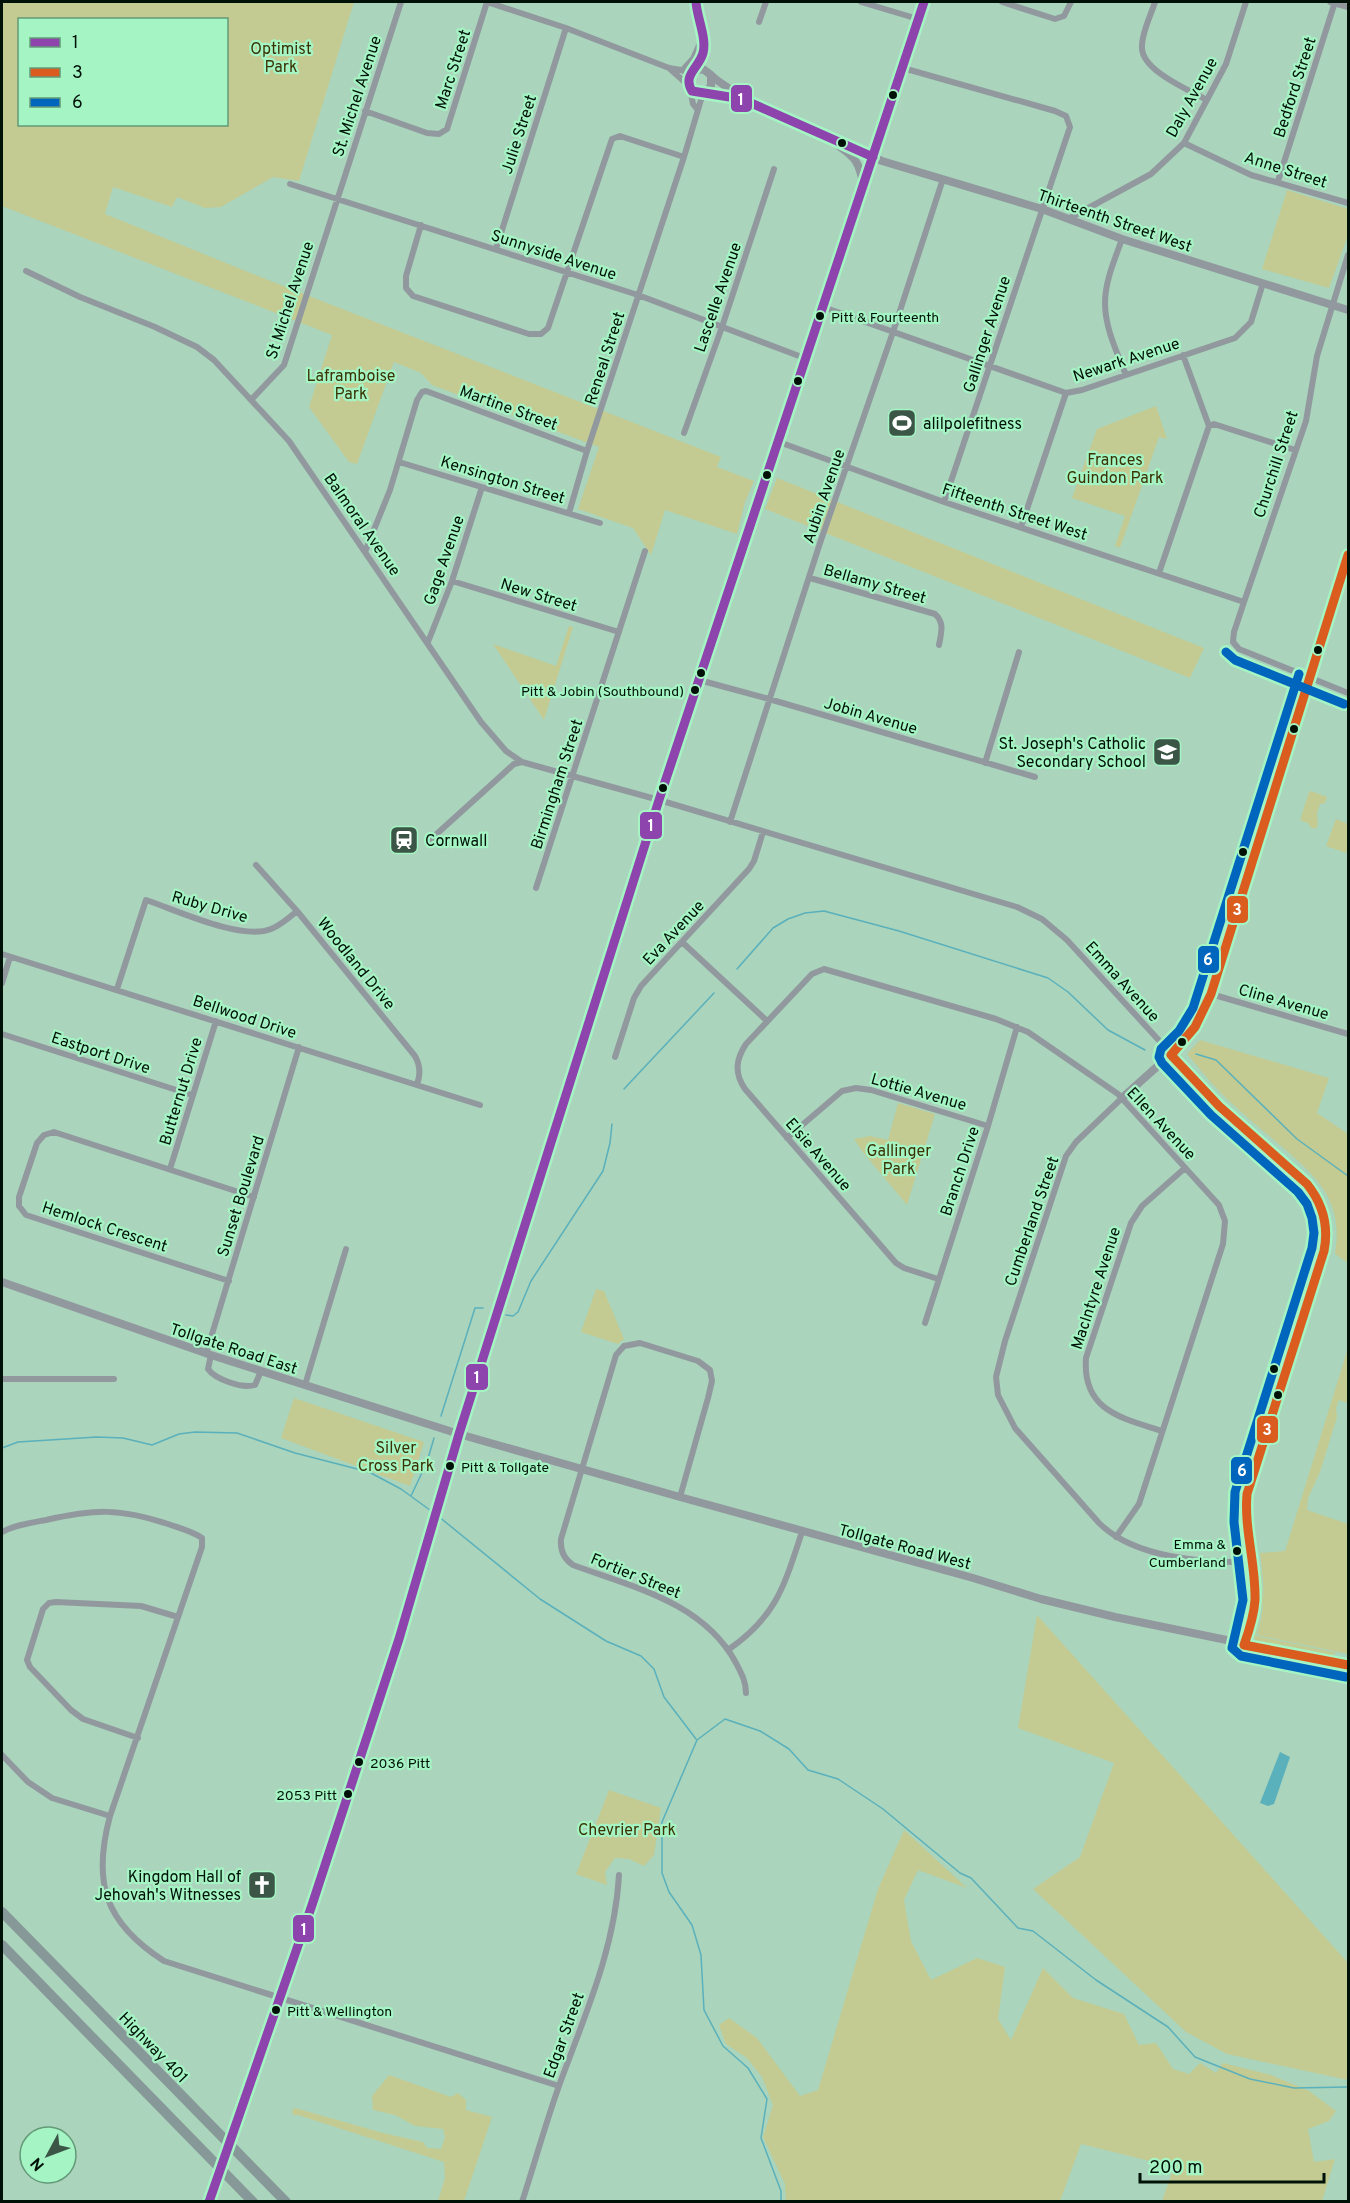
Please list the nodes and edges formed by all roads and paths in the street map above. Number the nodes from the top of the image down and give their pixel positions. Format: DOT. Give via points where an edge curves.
graph roads {
  1 [pos="401,2"];
  2 [pos="487,2"];
  3 [pos="696,2"];
  4 [pos="766,2"];
  5 [pos="861,2"];
  6 [pos="924,2"];
  7 [pos="1002,2"];
  8 [pos="1071,2"];
  9 [pos="1155,2"];
  10 [pos="1246,2"];
  11 [pos="1333,2"];
  12 [pos="1348,7"];
  13 [pos="918,20"];
  14 [pos="759,22"];
  15 [pos="566,28"];
  16 [pos="669,68"];
  17 [pos="903,68"];
  18 [pos="690,71"];
  19 [pos="711,75"];
  20 [pos="689,87"];
  21 [pos="704,93"];
  22 [pos="742,99"];
  23 [pos="1208,100"];
  24 [pos="697,109"];
  25 [pos="365,111"];
  26 [pos="829,139"];
  27 [pos="1184,143"];
  28 [pos="684,157"];
  29 [pos="873,157"];
  30 [pos="774,169"];
  31 [pos="943,179"];
  32 [pos="1278,181"];
  33 [pos="290,184"];
  34 [pos="863,184"];
  35 [pos="337,199"];
  36 [pos="1348,202"];
  37 [pos="1042,209"];
  38 [pos="1068,219"];
  39 [pos="421,225"];
  40 [pos="1122,239"];
  41 [pos="496,249"];
  42 [pos="1348,255"];
  43 [pos="26,271"];
  44 [pos="567,271"];
  45 [pos="1263,283"];
  46 [pos="638,295"];
  47 [pos="1333,305"];
  48 [pos="823,307"];
  49 [pos="1348,310"];
  50 [pos="722,327"];
  51 [pos="893,332"];
  52 [pos="1183,355"];
  53 [pos="807,359"];
  54 [pos="989,367"];
  55 [pos="1125,375"];
  56 [pos="1066,393"];
  57 [pos="251,400"];
  58 [pos="1209,426"];
  59 [pos="684,434"];
  60 [pos="779,442"];
  61 [pos="1295,450"];
  62 [pos="587,451"];
  63 [pos="399,462"];
  64 [pos="848,466"];
  65 [pos="482,487"];
  66 [pos="944,502"];
  67 [pos="569,513"];
  68 [pos="600,523"];
  69 [pos="1021,527"];
  70 [pos="645,551"];
  71 [pos="365,552"];
  72 [pos="1348,555"];
  73 [pos="1159,573"];
  74 [pos="810,578"];
  75 [pos="452,581"];
  76 [pos="1244,602"];
  77 [pos="619,632"];
  78 [pos="428,642"];
  79 [pos="939,645"];
  80 [pos="1019,652"];
  81 [pos="1310,678"];
  82 [pos="699,680"];
  83 [pos="1348,693"];
  84 [pos="770,699"];
  85 [pos="522,762"];
  86 [pos="985,763"];
  87 [pos="573,775"];
  88 [pos="1035,777"];
  89 [pos="659,800"];
  90 [pos="730,822"];
  91 [pos="763,832"];
  92 [pos="430,840"];
  93 [pos="256,865"];
  94 [pos="536,888"];
  95 [pos="297,911"];
  96 [pos="682,942"];
  97 [pos="2,954"];
  98 [pos="10,957"];
  99 [pos="2,983"];
  100 [pos="117,989"];
  101 [pos="1211,994"];
  102 [pos="766,1020"];
  103 [pos="216,1021"];
  104 [pos="1017,1027"];
  105 [pos="2,1034"];
  106 [pos="1348,1034"];
  107 [pos="299,1047"];
  108 [pos="1172,1055"];
  109 [pos="615,1057"];
  110 [pos="417,1084"];
  111 [pos="192,1095"];
  112 [pos="1122,1098"];
  113 [pos="480,1105"];
  114 [pos="988,1126"];
  115 [pos="788,1138"];
  116 [pos="1185,1168"];
  117 [pos="170,1169"];
  118 [pos="254,1197"];
  119 [pos="346,1249"];
  120 [pos="939,1279"];
  121 [pos="229,1281"];
  122 [pos="2,1282"];
  123 [pos="924,1323"];
  124 [pos="209,1354"];
  125 [pos="261,1371"];
  126 [pos="2,1379"];
  127 [pos="114,1379"];
  128 [pos="305,1385"];
  129 [pos="1162,1431"];
  130 [pos="459,1434"];
  131 [pos="583,1470"];
  132 [pos="680,1497"];
  133 [pos="2,1532"];
  134 [pos="802,1532"];
  135 [pos="1116,1537"];
  136 [pos="1251,1562"];
  137 [pos="177,1617"];
  138 [pos="1244,1645"];
  139 [pos="728,1650"];
  140 [pos="1348,1665"];
  141 [pos="746,1693"];
  142 [pos="138,1738"];
  143 [pos="2,1755"];
  144 [pos="110,1816"];
  145 [pos="619,1875"];
  146 [pos="2,1912"];
  147 [pos="2,1945"];
  148 [pos="279,1999"];
  149 [pos="559,2086"];
  150 [pos="209,2202"];
  151 [pos="253,2202"];
  152 [pos="286,2202"];
  153 [pos="522,2202"];
  1 -- 25 [label="street, St. Michel Avenue"];
  2 -- 15 [label="street"];
  2 -- 25 [label="street, Marc Street" via="447,129 438,134 427,133"];
  3 -- 18 [label="street" via="703,52"];
  4 -- 14 [label="street"];
  5 -- 13 [label="street"];
  6 -- 13 [label="street"];
  7 -- 8 [label="street" via="1055,19 1064,16"];
  9 -- 23 [label="street" via="1142,46 1143,57 1155,71"];
  10 -- 23 [label="street, Daly Avenue" via="1226,64"];
  11 -- 12 [label="street"];
  11 -- 32 [label="street, Bedford Street"];
  13 -- 17 [label="street"];
  15 -- 16 [label="street"];
  15 -- 41 [label="street, Julie Street"];
  16 -- 18 [label="street"];
  16 -- 20 [label="street"];
  17 -- 29 [label="street"];
  17 -- 37 [label="street, Gallinger Avenue" via="1066,116 1070,127"];
  18 -- 19 [label="street" via="702,69"];
  18 -- 20 [label="street"];
  19 -- 21 [label="street" via="711,86"];
  19 -- 22 [label="street"];
  20 -- 21 [label="street"];
  20 -- 24 [label="street"];
  21 -- 22 [label="street"];
  21 -- 24 [label="street, Reneal Street"];
  22 -- 26 [label="street"];
  23 -- 27 [label="street, Daly Avenue"];
  24 -- 28 [label="street, Reneal Street"];
  25 -- 35 [label="street, St. Michel Avenue"];
  26 -- 29 [label="street, Thirteenth Street West"];
  26 -- 34 [label="street" via="853,156"];
  27 -- 32 [label="street, Anne Street" via="1251,175"];
  27 -- 38 [label="street, Daly Avenue" via="1151,174"];
  28 -- 44 [label="street" via="621,136 612,139"];
  28 -- 46 [label="street, Reneal Street"];
  29 -- 31 [label="street, Thirteenth Street West"];
  29 -- 34 [label="street"];
  30 -- 50 [label="street, Lascelle Avenue"];
  31 -- 37 [label="street, Thirteenth Street West"];
  31 -- 51 [label="street, Aubin Avenue"];
  32 -- 36 [label="street, Anne Street"];
  33 -- 35 [label="street, Sunnyside Avenue"];
  34 -- 48 [label="street"];
  35 -- 39 [label="street, Sunnyside Avenue"];
  35 -- 57 [label="street, St Michel Avenue" via="284,365"];
  37 -- 38 [label="street, Thirteenth Street West"];
  37 -- 54 [label="street, Gallinger Avenue"];
  38 -- 40 [label="street, Thirteenth Street West"];
  39 -- 41 [label="street, Sunnyside Avenue"];
  39 -- 44 [label="street" via="406,276 406,288 413,296 530,334 541,334 548,328"];
  40 -- 45 [label="street, Thirteenth Street West"];
  40 -- 55 [label="street" via="1105,304 1109,330"];
  41 -- 44 [label="street, Sunnyside Avenue"];
  42 -- 47 [label="street, Churchill Street"];
  43 -- 57 [label="street, Balmoral Avenue" via="196,347 214,360"];
  44 -- 46 [label="street, Sunnyside Avenue"];
  45 -- 47 [label="street, Thirteenth Street West"];
  45 -- 52 [label="street, Newark Avenue" via="1251,322 1235,338"];
  46 -- 50 [label="street, Sunnyside Avenue"];
  46 -- 62 [label="street, Reneal Street"];
  47 -- 49 [label="street, Thirteenth Street West"];
  47 -- 61 [label="street, Churchill Street"];
  48 -- 51 [label="street"];
  48 -- 53 [label="street"];
  50 -- 53 [label="street, Sunnyside Avenue"];
  50 -- 59 [label="street, Lascelle Avenue"];
  51 -- 54 [label="street"];
  51 -- 64 [label="street, Aubin Avenue"];
  52 -- 55 [label="street, Newark Avenue"];
  52 -- 58 [label="street"];
  53 -- 60 [label="street"];
  54 -- 56 [label="street"];
  54 -- 66 [label="street, Gallinger Avenue"];
  55 -- 56 [label="street, Newark Avenue"];
  56 -- 69 [label="street, Newark Avenue"];
  57 -- 71 [label="street, Balmoral Avenue" via="289,441"];
  58 -- 61 [label="street" via="1214,424"];
  58 -- 73 [label="street"];
  60 -- 64 [label="street, Fifteenth Street West"];
  60 -- 82 [label="street"];
  61 -- 76 [label="street, Churchill Street"];
  62 -- 63 [label="street, Martine Street" via="426,391 417,400"];
  62 -- 67 [label="street, Reneal Street"];
  63 -- 65 [label="street, Kensington Street"];
  63 -- 71 [label="street"];
  64 -- 66 [label="street, Fifteenth Street West"];
  64 -- 74 [label="street, Aubin Avenue"];
  65 -- 67 [label="street, Kensington Street"];
  65 -- 75 [label="street, Gage Avenue"];
  66 -- 69 [label="street, Fifteenth Street West"];
  67 -- 68 [label="street, Kensington Street"];
  69 -- 73 [label="street, Fifteenth Street West"];
  70 -- 77 [label="street, Birmingham Street"];
  71 -- 78 [label="street, Balmoral Avenue"];
  72 -- 81 [label="street, Cumberland Street"];
  73 -- 76 [label="street, Fifteenth Street West"];
  74 -- 79 [label="street, Bellamy Street" via="935,614 942,626"];
  74 -- 84 [label="street, Aubin Avenue"];
  75 -- 77 [label="street, New Street"];
  75 -- 78 [label="street, Gage Avenue"];
  76 -- 81 [label="street, Churchill Street" via="1234,632 1233,642 1239,649"];
  77 -- 87 [label="street, Birmingham Street"];
  78 -- 85 [label="street, Balmoral Avenue" via="482,722 506,751"];
  80 -- 86 [label="street"];
  81 -- 83 [label="street"];
  81 -- 101 [label="street, Cumberland Street"];
  82 -- 84 [label="street, Jobin Avenue"];
  82 -- 89 [label="street"];
  84 -- 86 [label="street, Jobin Avenue"];
  84 -- 90 [label="street, Aubin Avenue"];
  85 -- 87 [label="street, Balmoral Avenue"];
  85 -- 92 [label="street" via="514,764"];
  86 -- 88 [label="street, Jobin Avenue"];
  87 -- 89 [label="street, Balmoral Avenue"];
  87 -- 94 [label="street, Birmingham Street"];
  89 -- 90 [label="street, Emma Avenue"];
  89 -- 130 [label="street"];
  90 -- 91 [label="street, Emma Avenue"];
  91 -- 96 [label="street, Eva Avenue" via="749,869"];
  91 -- 108 [label="street, Emma Avenue" via="1034,915 1067,940"];
  93 -- 95 [label="street, Woodland Drive"];
  95 -- 100 [label="street, Ruby Drive" via="269,930 252,932 230,929 146,900"];
  95 -- 110 [label="street, Woodland Drive" via="415,1056 420,1078"];
  96 -- 102 [label="street"];
  96 -- 109 [label="street, Eva Avenue" via="635,995"];
  97 -- 98 [label="street, Bellwood Drive"];
  98 -- 99 [label="street"];
  98 -- 100 [label="street, Bellwood Drive"];
  100 -- 103 [label="street, Bellwood Drive"];
  101 -- 106 [label="street, Cline Avenue"];
  101 -- 108 [label="street, Cumberland Street" via="1194,1031"];
  102 -- 104 [label="street, Ellen Avenue" via="812,974 824,969"];
  102 -- 115 [label="street, Elsie Avenue" via="739,1055 737,1071 745,1089"];
  103 -- 107 [label="street, Bellwood Drive"];
  103 -- 111 [label="street, Butternut Drive"];
  104 -- 112 [label="street, Ellen Avenue"];
  104 -- 114 [label="street, Branch Drive"];
  105 -- 111 [label="street, Eastport Drive"];
  107 -- 110 [label="street, Bellwood Drive"];
  107 -- 118 [label="street, Sunset Boulevard"];
  108 -- 112 [label="street, Cumberland Street"];
  108 -- 136 [label="street, Emma Avenue" via="1219,1106 1311,1189 1326,1226 1322,1258 1247,1494"];
  110 -- 113 [label="street, Bellwood Drive"];
  111 -- 117 [label="street, Butternut Drive"];
  112 -- 116 [label="street, Ellen Avenue"];
  112 -- 135 [label="street, Cumberland Street" via="1066,1156 996,1377 998,1395 1015,1428"];
  114 -- 115 [label="street, Lottie Avenue" via="856,1088 842,1092"];
  114 -- 120 [label="street, Branch Drive"];
  115 -- 120 [label="street, Elsie Avenue" via="896,1263"];
  116 -- 129 [label="street, Ellen Avenue" via="1218,1204 1225,1232"];
  116 -- 129 [label="street, MacIntyre Avenue" via="1142,1206 1131,1223 1086,1358 1088,1383 1102,1406 1116,1416"];
  117 -- 118 [label="street, Hemlock Crescent"];
  117 -- 121 [label="street, Hemlock Crescent" via="58,1132 49,1133 37,1143 19,1206 27,1215"];
  118 -- 121 [label="street, Sunset Boulevard"];
  119 -- 128 [label="street"];
  120 -- 123 [label="street, Branch Drive"];
  121 -- 124 [label="street, Sunset Boulevard"];
  122 -- 124 [label="street, Tollgate Road East"];
  124 -- 125 [label="street, Tollgate Road East"];
  124 -- 125 [label="street" via="208,1369 212,1375 246,1387 255,1385"];
  125 -- 128 [label="street, Tollgate Road East"];
  126 -- 127 [label="street"];
  128 -- 130 [label="street, Tollgate Road East"];
  129 -- 135 [label="street, Ellen Avenue" via="1138,1504"];
  130 -- 131 [label="street, Tollgate Road West"];
  130 -- 148 [label="street" via="399,1639"];
  131 -- 132 [label="street, Tollgate Road West"];
  131 -- 132 [label="street, Fortier Street" via="616,1354 624,1346 640,1344 698,1360 712,1375"];
  131 -- 139 [label="street, Fortier Street" via="561,1539 564,1556 573,1565 687,1611 710,1628"];
  132 -- 134 [label="street, Tollgate Road West"];
  133 -- 137 [label="street" via="79,1512 122,1512 141,1515 202,1538"];
  134 -- 138 [label="street, Tollgate Road West" via="1041,1599"];
  134 -- 139 [label="street" via="777,1601 758,1626"];
  135 -- 136 [label="street, Cumberland Street" via="1186,1560"];
  136 -- 138 [label="street, Emma Avenue" via="1254,1606"];
  137 -- 142 [label="street"];
  137 -- 142 [label="street" via="141,1605 56,1602 46,1605 40,1618 27,1660 30,1667 83,1719"];
  138 -- 140 [label="street, Tollgate Road West"];
  139 -- 141 [label="street, Fortier Street" via="746,1684"];
  142 -- 144 [label="street"];
  143 -- 144 [label="street" via="28,1782 52,1798"];
  144 -- 148 [label="street" via="101,1859 102,1878 124,1928 142,1947 164,1961"];
  145 -- 149 [label="street, Edgar Street" via="605,1960"];
  146 -- 152 [label="highway, Highway 401"];
  147 -- 151 [label="highway"];
  148 -- 149 [label="street"];
  148 -- 150 [label="street"];
  149 -- 153 [label="street, Edgar Street"];
}
